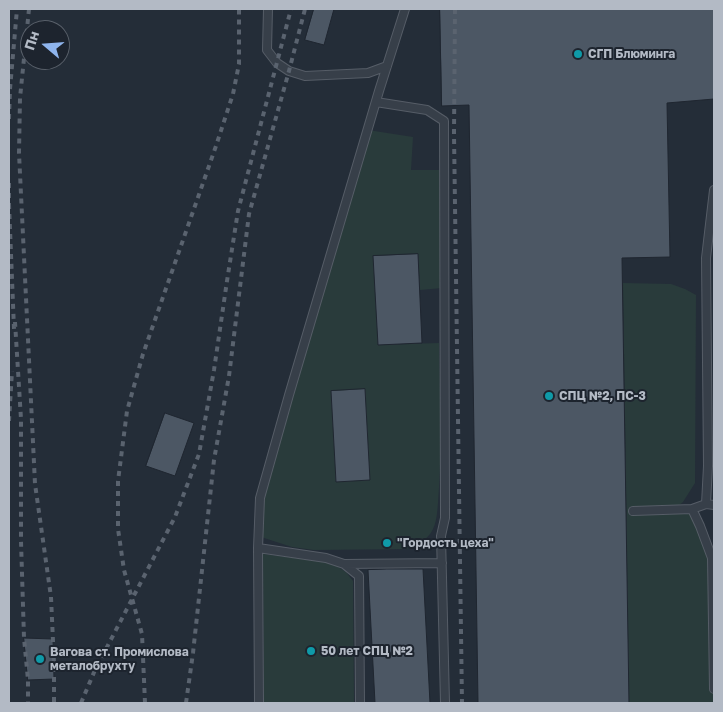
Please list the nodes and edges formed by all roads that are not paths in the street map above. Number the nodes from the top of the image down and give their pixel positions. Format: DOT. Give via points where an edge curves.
graph roads {
  1 [pos="268,9"];
  2 [pos="405,9"];
  3 [pos="387,66"];
  4 [pos="376,102"];
  5 [pos="714,190"];
  6 [pos="710,504"];
  7 [pos="692,509"];
  8 [pos="633,511"];
  9 [pos="258,548"];
  10 [pos="442,563"];
  11 [pos="344,564"];
  12 [pos="714,688"];
  13 [pos="258,703"];
  14 [pos="360,703"];
  15 [pos="445,703"];
  1 -- 3 [label="lane" via="268,50 277,63 289,71 305,76 368,73"];
  2 -- 3 [label="lane"];
  3 -- 4 [label="lane"];
  4 -- 9 [label="lane" via="260,498"];
  4 -- 10 [label="lane" via="427,110 444,121 445,518 441,536"];
  5 -- 6 [label="lane" via="706,258"];
  6 -- 7 [label="lane"];
  7 -- 8 [label="lane"];
  7 -- 12 [label="lane" via="712,558"];
  9 -- 11 [label="lane" via="326,558"];
  9 -- 13 [label="lane"];
  10 -- 11 [label="lane"];
  10 -- 15 [label="lane"];
  11 -- 14 [label="lane" via="359,576"];
}
